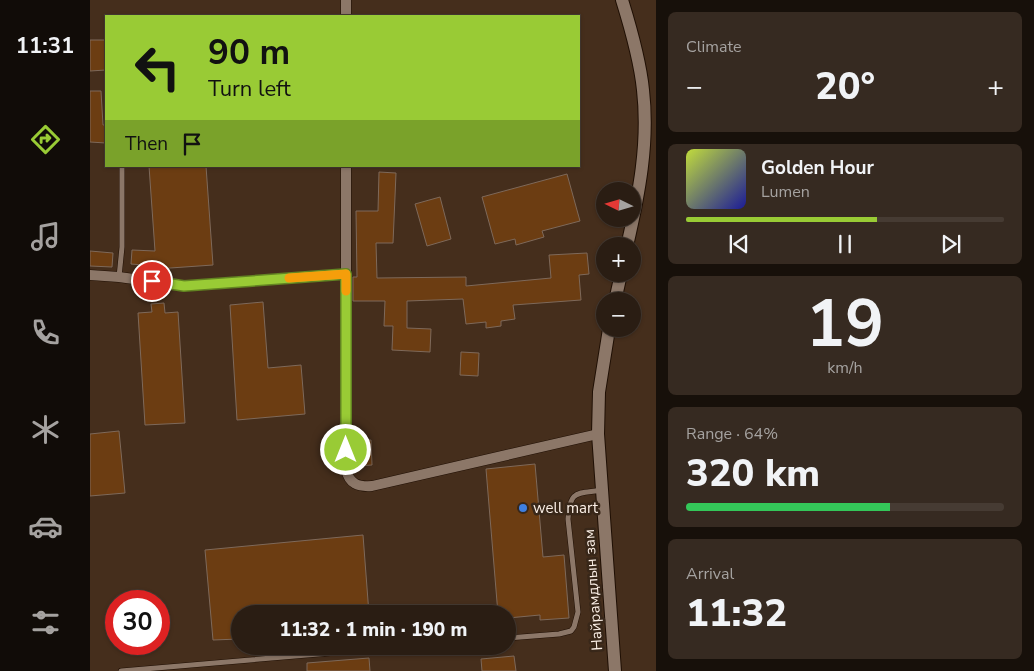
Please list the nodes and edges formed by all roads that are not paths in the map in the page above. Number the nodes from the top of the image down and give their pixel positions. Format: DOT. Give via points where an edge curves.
graph roads {
  1 [pos="346,0"];
  2 [pos="622,0"];
  3 [pos="346,15"];
  4 [pos="122,167"];
  5 [pos="346,167"];
  6 [pos="629,237"];
  7 [pos="346,274"];
  8 [pos="90,275"];
  9 [pos="119,277"];
  10 [pos="608,337"];
  11 [pos="598,434"];
  12 [pos="603,490"];
  13 [pos="516,637"];
  14 [pos="308,655"];
  15 [pos="121,671"];
  16 [pos="615,671"];
  1 -- 3 [label="street"];
  2 -- 6 [label="main road" via="638,59 645,118 641,180"];
  4 -- 9 [label="lane"];
  5 -- 7 [label="street"];
  7 -- 9 [label="street" via="184,286"];
  7 -- 11 [label="street" via="346,469 348,477 356,485 372,486"];
  8 -- 9 [label="street"];
  10 -- 11 [label="main road, Найрамдлын зам" via="600,385"];
  11 -- 12 [label="main road, Найрамдлын зам"];
  12 -- 13 [label="lane" via="577,494 569,504 578,612 574,627 558,634"];
  12 -- 16 [label="main road, Найрамдлын зам"];
  14 -- 15 [label="lane"];
}
